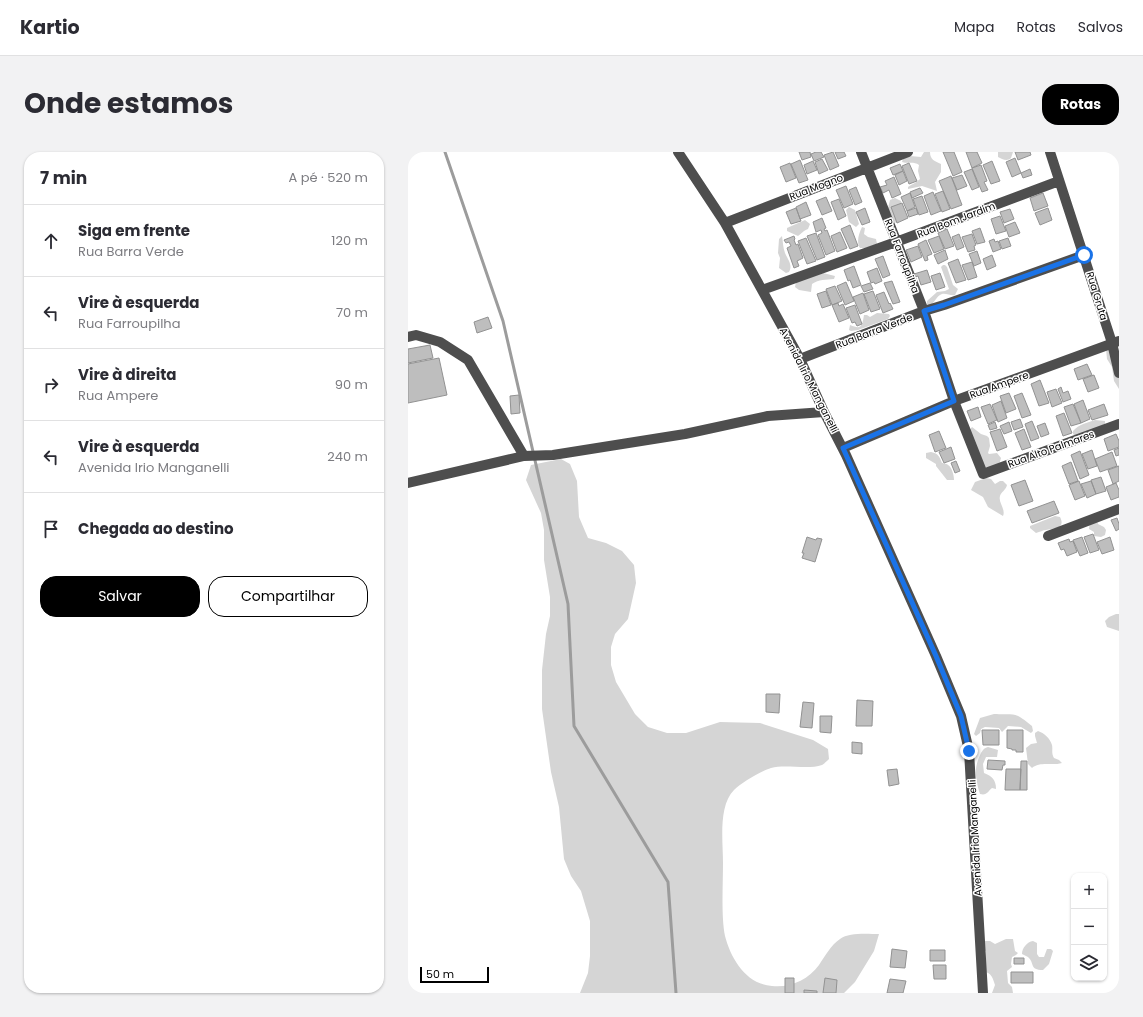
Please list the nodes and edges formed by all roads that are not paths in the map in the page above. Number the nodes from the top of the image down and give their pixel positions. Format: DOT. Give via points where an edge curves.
graph roads {
  1 [pos="861,152"];
  2 [pos="908,152"];
  3 [pos="1050,152"];
  4 [pos="681,153"];
  5 [pos="867,167"];
  6 [pos="1060,181"];
  7 [pos="725,223"];
  8 [pos="896,242"];
  9 [pos="1084,255"];
  10 [pos="762,290"];
  11 [pos="924,311"];
  12 [pos="408,337"];
  13 [pos="1115,342"];
  14 [pos="800,359"];
  15 [pos="1119,373"];
  16 [pos="954,401"];
  17 [pos="824,412"];
  18 [pos="1119,424"];
  19 [pos="843,448"];
  20 [pos="524,456"];
  21 [pos="983,474"];
  22 [pos="408,483"];
  23 [pos="1119,509"];
  24 [pos="1048,536"];
  25 [pos="983,993"];
  1 -- 5 [label="street, Rua Farroupilha"];
  2 -- 5 [label="street, Rua Mogno"];
  3 -- 6 [label="street, Rua Gruta"];
  4 -- 7 [label="street, Avenida Irio Manganelli"];
  5 -- 7 [label="street, Rua Mogno"];
  5 -- 8 [label="street, Rua Farroupilha"];
  6 -- 8 [label="street, Rua Bom Jardim"];
  6 -- 9 [label="street, Rua Gruta"];
  7 -- 10 [label="street, Avenida Irio Manganelli"];
  8 -- 10 [label="street, Rua Bom Jardim"];
  8 -- 11 [label="street, Rua Farroupilha"];
  9 -- 11 [label="street, Rua Barra Verde"];
  9 -- 13 [label="street, Rua Gruta"];
  10 -- 14 [label="street, Avenida Irio Manganelli"];
  11 -- 14 [label="street, Rua Barra Verde"];
  11 -- 16 [label="street, Rua Farroupilha"];
  12 -- 20 [label="street" via="416,334 440,342 468,360"];
  13 -- 15 [label="street, Rua Gruta"];
  13 -- 16 [label="street, Rua Ampere"];
  14 -- 17 [label="street, Avenida Irio Manganelli"];
  16 -- 19 [label="street, Rua Ampere"];
  16 -- 21 [label="street, Rua Farroupilha"];
  17 -- 19 [label="street, Avenida Irio Manganelli"];
  17 -- 20 [label="street" via="768,416 684,434 553,455"];
  18 -- 21 [label="street, Rua Alto Palmares"];
  19 -- 25 [label="street, Avenida Irio Manganelli" via="961,716 969,751"];
  20 -- 22 [label="street"];
  23 -- 24 [label="street"];
}
